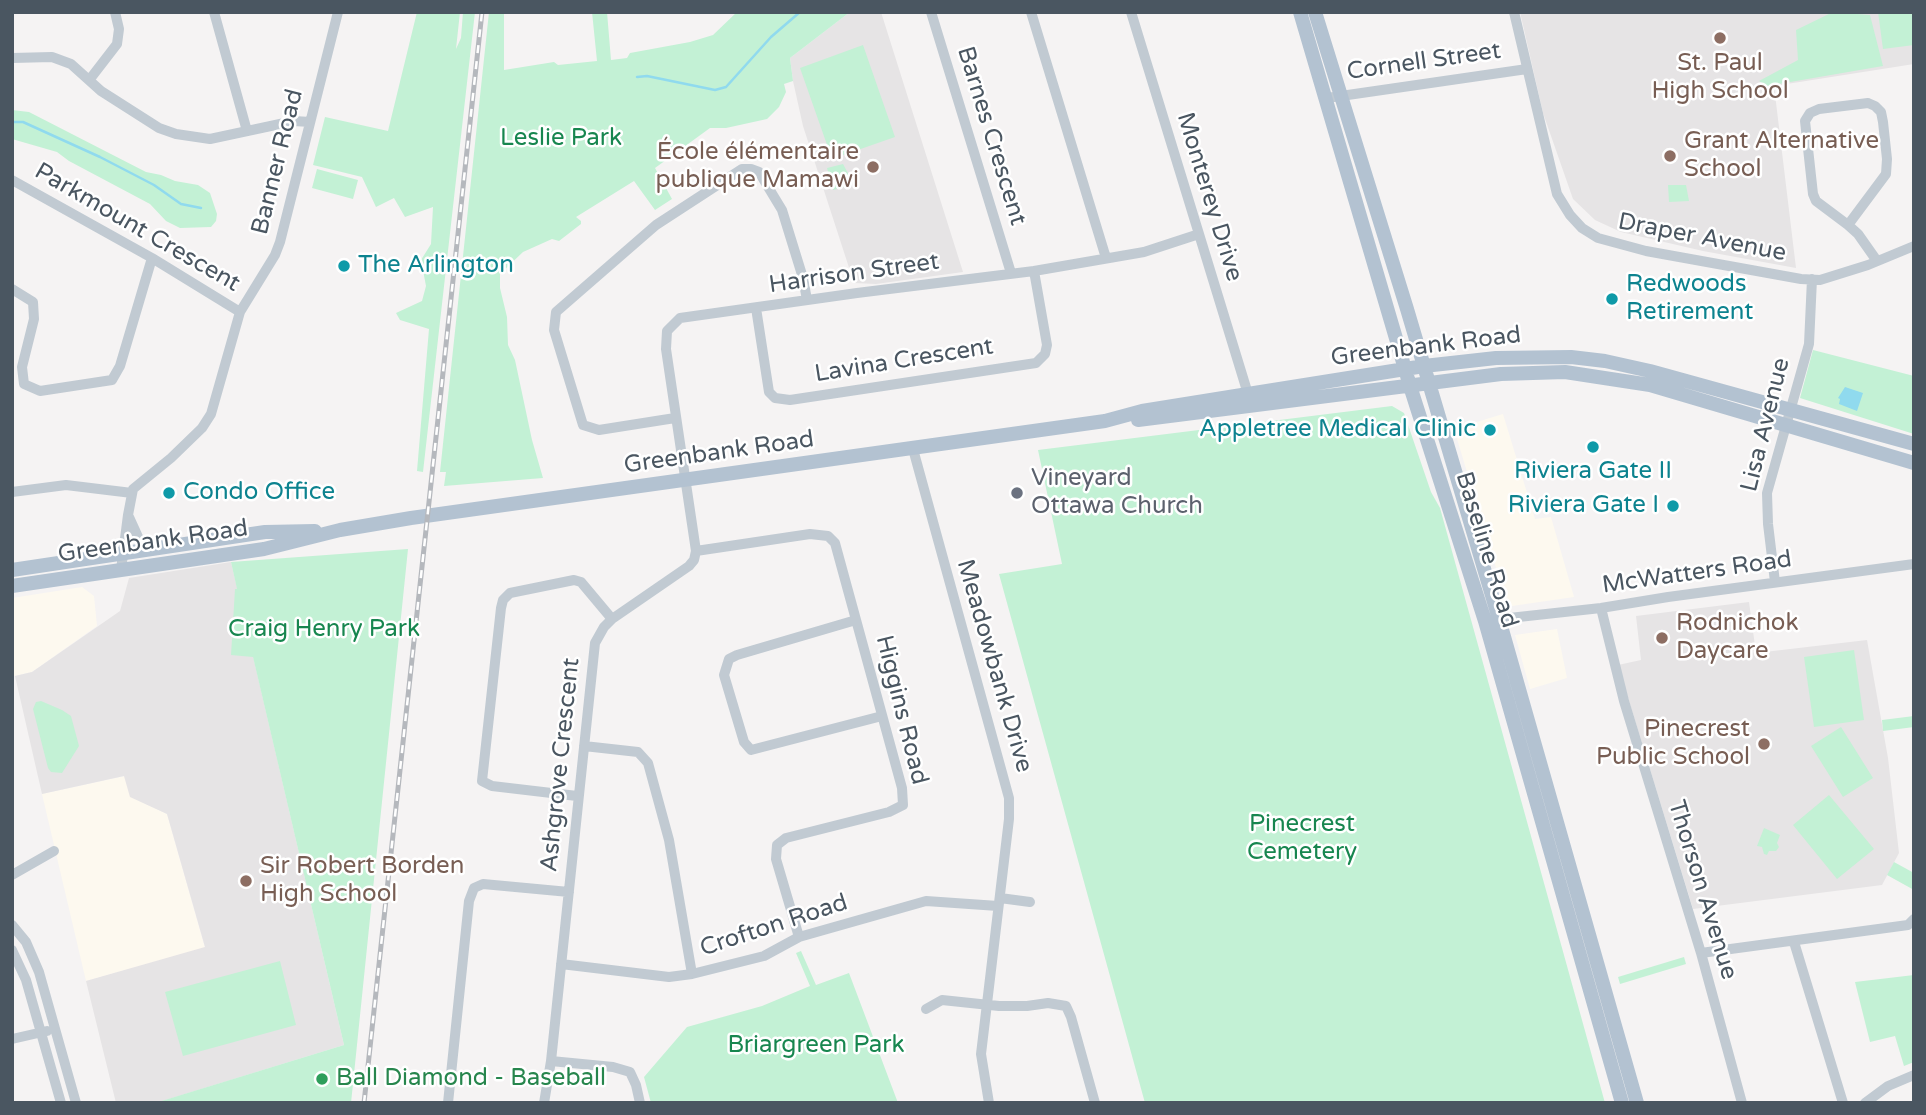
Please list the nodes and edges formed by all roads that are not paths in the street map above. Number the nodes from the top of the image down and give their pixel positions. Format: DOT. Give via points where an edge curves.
graph roads {
  1 [pos="114,12"];
  2 [pos="214,12"];
  3 [pos="338,12"];
  4 [pos="931,12"];
  5 [pos="1031,12"];
  6 [pos="1131,12"];
  7 [pos="1300,12"];
  8 [pos="1315,12"];
  9 [pos="1514,12"];
  10 [pos="12,58"];
  11 [pos="1527,69"];
  12 [pos="90,79"];
  13 [pos="1334,97"];
  14 [pos="310,122"];
  15 [pos="247,131"];
  16 [pos="12,180"];
  17 [pos="1848,225"];
  18 [pos="1199,234"];
  19 [pos="1914,246"];
  20 [pos="152,258"];
  21 [pos="1106,258"];
  22 [pos="1877,261"];
  23 [pos="1034,271"];
  24 [pos="1011,273"];
  25 [pos="1812,279"];
  26 [pos="12,289"];
  27 [pos="807,300"];
  28 [pos="756,308"];
  29 [pos="240,312"];
  30 [pos="1424,366"];
  31 [pos="1406,369"];
  32 [pos="1429,383"];
  33 [pos="1410,386"];
  34 [pos="1248,394"];
  35 [pos="1790,409"];
  36 [pos="675,418"];
  37 [pos="1105,421"];
  38 [pos="1786,425"];
  39 [pos="1914,444"];
  40 [pos="913,449"];
  41 [pos="1914,463"];
  42 [pos="685,480"];
  43 [pos="12,492"];
  44 [pos="132,493"];
  45 [pos="128,514"];
  46 [pos="340,530"];
  47 [pos="152,550"];
  48 [pos="696,551"];
  49 [pos="124,553"];
  50 [pos="1914,564"];
  51 [pos="12,570"];
  52 [pos="121,570"];
  53 [pos="1775,582"];
  54 [pos="12,586"];
  55 [pos="1601,608"];
  56 [pos="612,619"];
  57 [pos="1492,620"];
  58 [pos="856,621"];
  59 [pos="881,716"];
  60 [pos="584,746"];
  61 [pos="577,796"];
  62 [pos="54,851"];
  63 [pos="12,875"];
  64 [pos="569,892"];
  65 [pos="999,902"];
  66 [pos="1030,902"];
  67 [pos="1914,919"];
  68 [pos="12,925"];
  69 [pos="799,937"];
  70 [pos="1794,942"];
  71 [pos="12,950"];
  72 [pos="1701,953"];
  73 [pos="561,964"];
  74 [pos="692,974"];
  75 [pos="986,1004"];
  76 [pos="926,1009"];
  77 [pos="56,1029"];
  78 [pos="41,1032"];
  79 [pos="12,1039"];
  80 [pos="551,1060"];
  81 [pos="1914,1075"];
  82 [pos="61,1103"];
  83 [pos="76,1103"];
  84 [pos="448,1103"];
  85 [pos="544,1103"];
  86 [pos="640,1103"];
  87 [pos="989,1103"];
  88 [pos="1095,1103"];
  89 [pos="1622,1103"];
  90 [pos="1637,1103"];
  91 [pos="1742,1103"];
  92 [pos="1843,1103"];
  93 [pos="1865,1103"];
  1 -- 12 [label="street" via="117,44"];
  2 -- 15 [label="street"];
  3 -- 14 [label="street, Banner Road"];
  4 -- 24 [label="street, Barnes Crescent"];
  5 -- 21 [label="street"];
  6 -- 18 [label="street, Monterey Drive"];
  7 -- 13 [label="main road, Baseline Road"];
  8 -- 13 [label="main road, Baseline Road"];
  9 -- 11 [label="street, Draper Avenue"];
  10 -- 12 [label="street" via="52,57"];
  11 -- 13 [label="street, Cornell Street"];
  11 -- 25 [label="street, Draper Avenue" via="1557,194 1582,228 1622,246"];
  12 -- 15 [label="street" via="125,107 176,134 210,139"];
  13 -- 30 [label="main road, Baseline Road"];
  13 -- 31 [label="main road, Baseline Road"];
  14 -- 15 [label="street"];
  14 -- 29 [label="street, Banner Road" via="280,242"];
  16 -- 20 [label="street, Parkmount Crescent"];
  17 -- 17 [label="street" via="1886,174 1884,122 1881,112 1868,103 1819,109 1805,121 1813,194"];
  17 -- 22 [label="street"];
  18 -- 21 [label="street, Harrison Street" via="1144,252"];
  18 -- 34 [label="street, Monterey Drive"];
  19 -- 22 [label="street, Draper Avenue"];
  20 -- 26 [label="street" via="112,380 40,391 24,384 22,367 34,319 33,302"];
  20 -- 29 [label="street, Parkmount Crescent"];
  21 -- 23 [label="street, Harrison Street"];
  22 -- 25 [label="street, Draper Avenue"];
  23 -- 24 [label="street, Harrison Street"];
  23 -- 28 [label="street, Lavina Crescent" via="1046,345 1036,363 790,400 769,392"];
  24 -- 27 [label="street, Harrison Street"];
  25 -- 35 [label="street, Lisa Avenue" via="1809,344"];
  27 -- 28 [label="street, Harrison Street"];
  27 -- 36 [label="street" via="782,210 759,172 742,169 656,225 555,312 554,330 583,425 598,430"];
  28 -- 36 [label="street, Harrison Street" via="680,318 667,331"];
  29 -- 44 [label="street, Banner Road" via="211,414 171,458 135,485"];
  30 -- 31 [label="main road, Greenbank Road"];
  30 -- 32 [label="main road, Baseline Road"];
  30 -- 35 [label="main road, Greenbank Road" via="1512,356 1571,357 1650,371"];
  31 -- 33 [label="main road, Baseline Road"];
  31 -- 34 [label="main road, Greenbank Road"];
  32 -- 33 [label="main road, Greenbank Road"];
  32 -- 38 [label="main road, Greenbank Road" via="1565,372 1650,385"];
  32 -- 57 [label="main road, Baseline Road"];
  33 -- 37 [label="main road, Greenbank Road" via="1184,416"];
  33 -- 57 [label="main road, Baseline Road"];
  34 -- 37 [label="main road, Greenbank Road"];
  35 -- 38 [label="street, Lisa Avenue"];
  35 -- 39 [label="main road, Greenbank Road"];
  36 -- 42 [label="street, Harrison Street"];
  37 -- 40 [label="main road, Greenbank Road"];
  38 -- 41 [label="main road, Greenbank Road"];
  38 -- 53 [label="street, Lisa Avenue" via="1767,493"];
  40 -- 42 [label="main road, Greenbank Road"];
  40 -- 65 [label="street, Meadowbank Drive" via="1009,797"];
  42 -- 46 [label="main road, Greenbank Road"];
  42 -- 48 [label="street"];
  43 -- 44 [label="street" via="66,485"];
  44 -- 45 [label="street"];
  45 -- 47 [label="street" via="139,539"];
  45 -- 49 [label="street"];
  46 -- 47 [label="main road, Greenbank Road" via="265,532"];
  46 -- 52 [label="main road, Greenbank Road" via="264,549"];
  47 -- 49 [label="main road, Greenbank Road"];
  48 -- 56 [label="street, Ashgrove Crescent" via="689,566"];
  48 -- 58 [label="street, Higgins Road" via="810,534 828,536 835,543"];
  49 -- 51 [label="main road, Greenbank Road"];
  49 -- 52 [label="street"];
  50 -- 53 [label="street, McWatters Road"];
  52 -- 54 [label="main road, Greenbank Road"];
  53 -- 55 [label="street, McWatters Road"];
  55 -- 57 [label="street, McWatters Road"];
  55 -- 72 [label="street, Thorson Avenue" via="1644,771"];
  56 -- 60 [label="street, Ashgrove Crescent" via="595,643"];
  56 -- 61 [label="street" via="578,581 510,593 501,608 482,781"];
  57 -- 89 [label="main road, Baseline Road"];
  57 -- 90 [label="main road, Baseline Road"];
  58 -- 59 [label="street, Higgins Road"];
  58 -- 59 [label="street" via="737,655 729,659 724,675 744,742 751,750"];
  59 -- 69 [label="street, Higgins Road" via="903,805 786,838 777,845 776,859"];
  60 -- 61 [label="street, Ashgrove Crescent"];
  60 -- 74 [label="street" via="638,752 648,764 669,840"];
  61 -- 64 [label="street, Ashgrove Crescent"];
  62 -- 63 [label="street"];
  64 -- 73 [label="street, Ashgrove Crescent"];
  64 -- 84 [label="street" via="483,884 474,888"];
  65 -- 66 [label="street"];
  65 -- 69 [label="street, Crofton Road" via="926,901"];
  65 -- 75 [label="street, Meadowbank Drive"];
  67 -- 70 [label="street" via="1908,925"];
  68 -- 77 [label="street" via="36,962"];
  69 -- 74 [label="street, Crofton Road" via="764,956"];
  70 -- 72 [label="street"];
  70 -- 92 [label="street"];
  71 -- 78 [label="street"];
  72 -- 91 [label="street, Thorson Avenue"];
  73 -- 74 [label="street, Crofton Road" via="669,977"];
  73 -- 80 [label="street, Ashgrove Crescent"];
  75 -- 76 [label="street" via="942,1000"];
  75 -- 87 [label="street, Meadowbank Drive" via="981,1054"];
  75 -- 88 [label="street" via="1066,1006"];
  77 -- 78 [label="street"];
  77 -- 83 [label="street"];
  78 -- 79 [label="street"];
  78 -- 82 [label="street"];
  80 -- 85 [label="street, Ashgrove Crescent"];
  80 -- 86 [label="street" via="630,1072"];
  81 -- 93 [label="street"];
}
